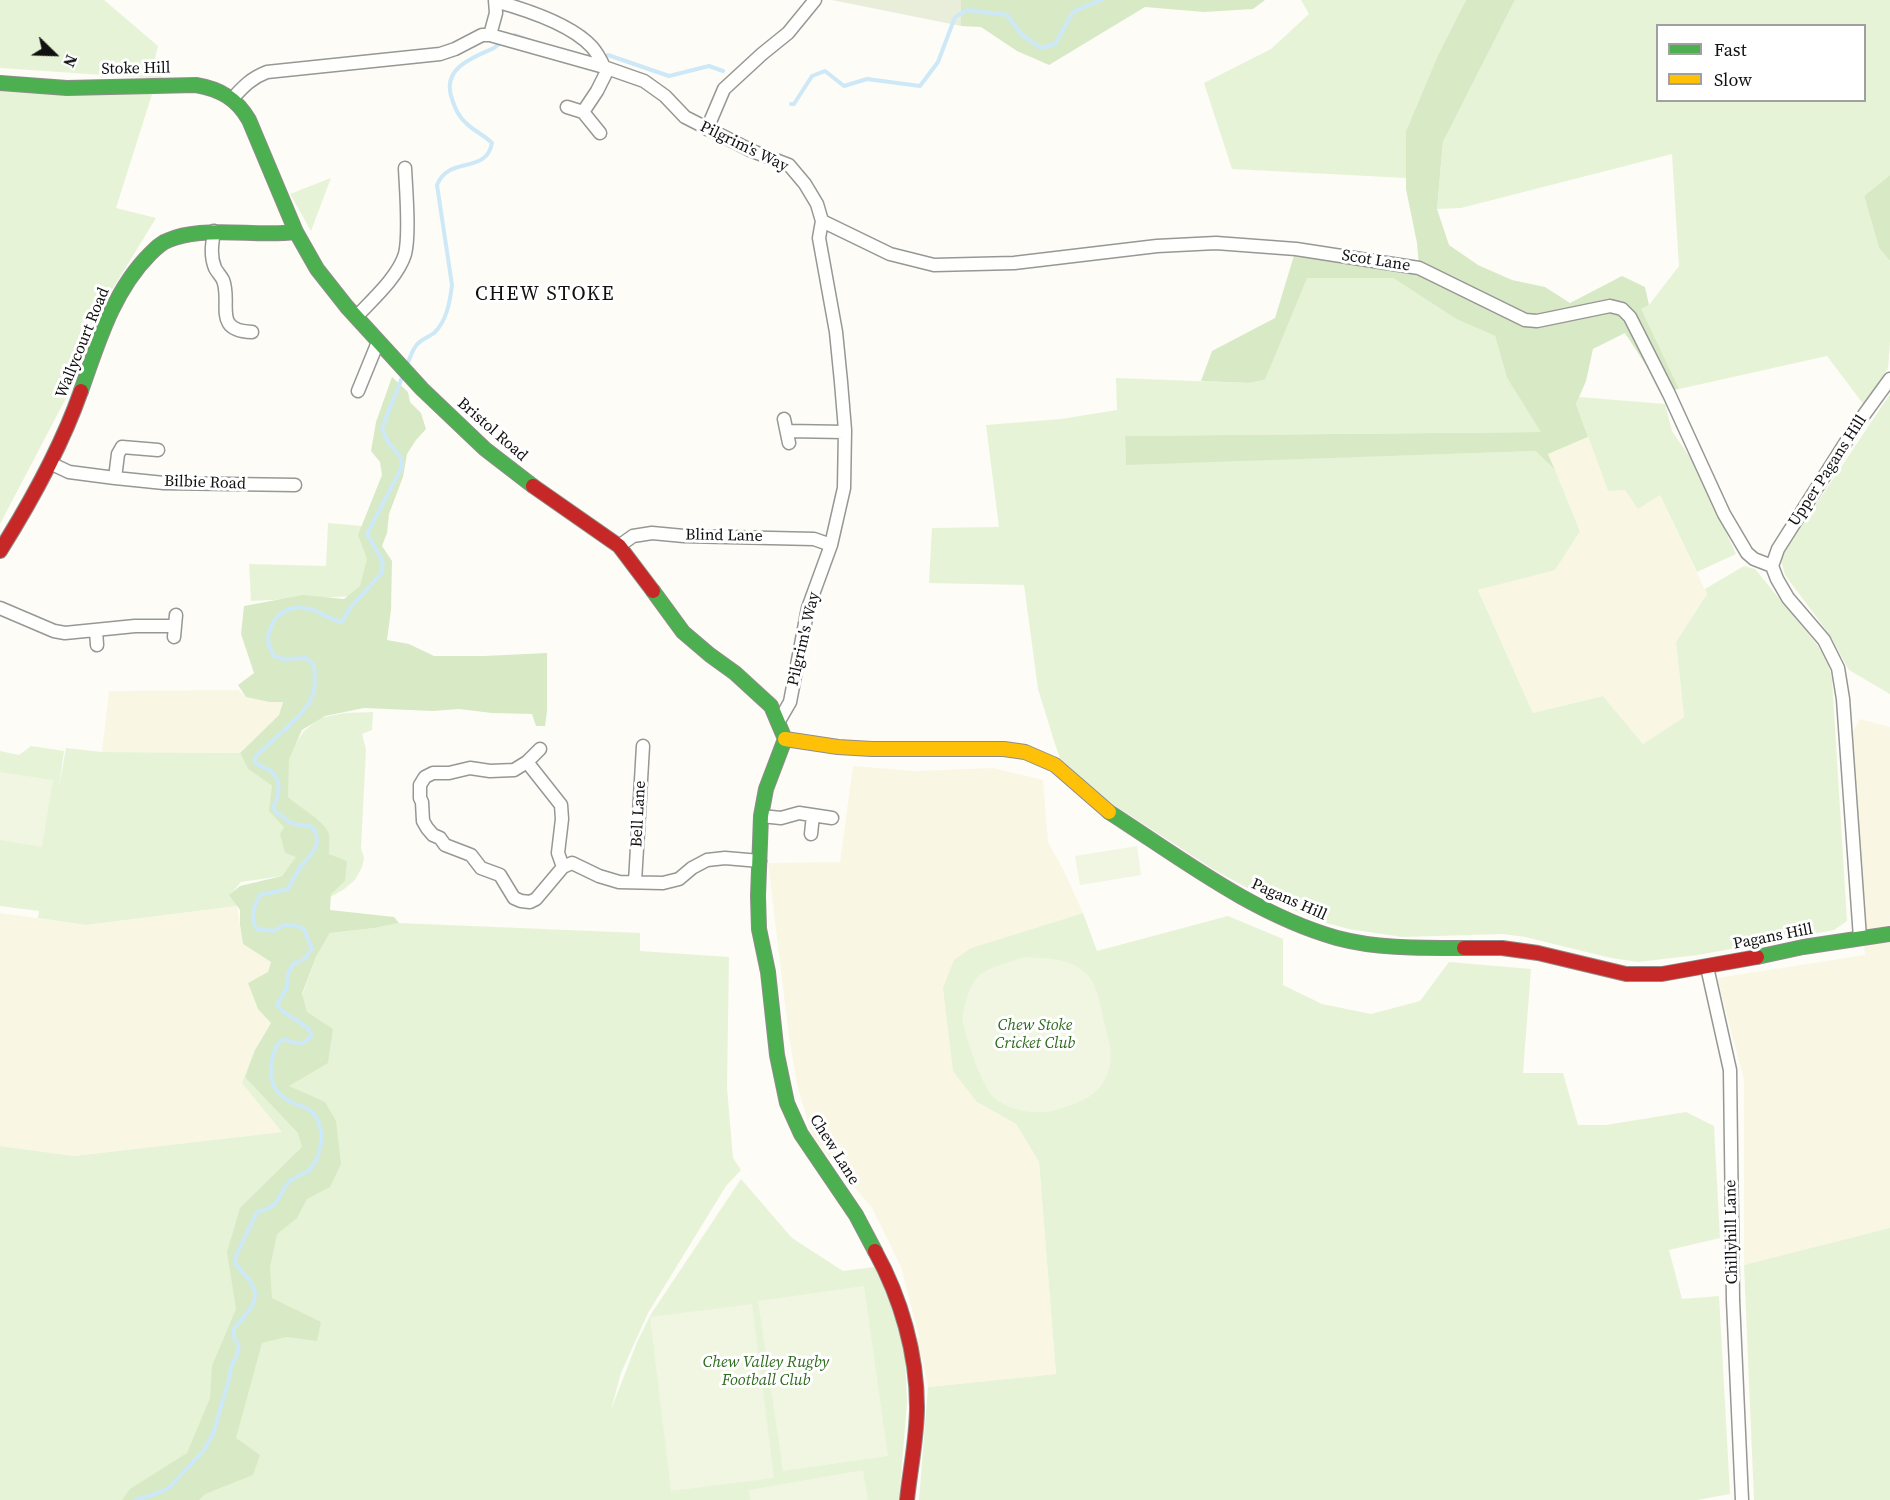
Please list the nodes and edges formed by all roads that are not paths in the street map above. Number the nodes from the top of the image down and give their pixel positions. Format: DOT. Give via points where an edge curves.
graph roads {
  1 [pos="815,0"];
  2 [pos="499,2"];
  3 [pos="492,35"];
  4 [pos="606,68"];
  5 [pos="0,83"];
  6 [pos="232,99"];
  7 [pos="567,107"];
  8 [pos="583,112"];
  9 [pos="707,129"];
  10 [pos="600,133"];
  11 [pos="405,168"];
  12 [pos="822,221"];
  13 [pos="214,231"];
  14 [pos="296,232"];
  15 [pos="356,317"];
  16 [pos="252,332"];
  17 [pos="378,342"];
  18 [pos="1890,379"];
  19 [pos="358,391"];
  20 [pos="787,431"];
  21 [pos="845,432"];
  22 [pos="158,450"];
  23 [pos="50,463"];
  24 [pos="115,478"];
  25 [pos="295,485"];
  26 [pos="831,545"];
  27 [pos="619,546"];
  28 [pos="0,551"];
  29 [pos="1772,566"];
  30 [pos="0,608"];
  31 [pos="175,626"];
  32 [pos="96,630"];
  33 [pos="97,645"];
  34 [pos="779,721"];
  35 [pos="785,739"];
  36 [pos="643,746"];
  37 [pos="540,749"];
  38 [pos="527,762"];
  39 [pos="813,815"];
  40 [pos="761,816"];
  41 [pos="832,818"];
  42 [pos="811,834"];
  43 [pos="759,861"];
  44 [pos="563,867"];
  45 [pos="635,882"];
  46 [pos="1890,934"];
  47 [pos="1860,938"];
  48 [pos="1707,967"];
  49 [pos="908,1500"];
  50 [pos="1742,1500"];
  1 -- 9 [label="street" via="788,33 724,89"];
  2 -- 3 [label="street"];
  2 -- 4 [label="street" via="570,31 591,46"];
  3 -- 4 [label="street, Pilgrim's Way"];
  3 -- 6 [label="street" via="482,35 440,54 267,72 255,76"];
  4 -- 8 [label="street"];
  4 -- 9 [label="street, Pilgrim's Way" via="644,81 686,117"];
  5 -- 6 [label="main road, Stoke Hill" via="185,85 215,89"];
  6 -- 14 [label="main road, Bristol Road" via="249,120"];
  7 -- 8 [label="street"];
  8 -- 10 [label="street"];
  9 -- 12 [label="street, Pilgrim's Way" via="789,165 817,204"];
  11 -- 15 [label="street" via="401,219 407,241 403,257 376,297"];
  12 -- 21 [label="street, Pilgrim's Way" via="819,238 836,332"];
  12 -- 29 [label="street, Scot Lane" via="890,254 934,265 1014,263 1134,247 1216,243 1296,249 1419,267 1525,320 1610,306 1622,309 1630,317 1669,394 1724,514 1747,553"];
  13 -- 14 [label="main road, Wallycourt Road" via="276,236"];
  13 -- 16 [label="street" via="211,254 223,280 225,316 229,325 240,332"];
  13 -- 23 [label="main road, Wallycourt Road" via="167,240 148,254 130,276 110,313"];
  14 -- 15 [label="main road, Bristol Road" via="317,269"];
  15 -- 17 [label="main road, Bristol Road"];
  17 -- 19 [label="street"];
  17 -- 27 [label="main road, Bristol Road" via="485,449"];
  18 -- 29 [label="street, Upper Pagans Hill" via="1778,549"];
  20 -- 21 [label="street"];
  21 -- 26 [label="street, Pilgrim's Way" via="844,488"];
  22 -- 24 [label="street" via="122,447"];
  23 -- 24 [label="street, Bilbie Road" via="69,472"];
  23 -- 28 [label="main road, Wallycourt Road"];
  24 -- 25 [label="street, Bilbie Road" via="164,483"];
  26 -- 27 [label="street, Blind Lane" via="814,540 652,533 633,536"];
  26 -- 34 [label="street, Pilgrim's Way" via="808,608 790,702"];
  27 -- 34 [label="main road, Bristol Road" via="683,632 762,697"];
  29 -- 47 [label="street" via="1788,598 1824,640 1838,668"];
  30 -- 32 [label="street" via="54,631"];
  31 -- 32 [label="street"];
  32 -- 33 [label="street"];
  34 -- 35 [label="main road, Bristol Road"];
  35 -- 40 [label="main road, Chew Lane" via="766,789"];
  35 -- 48 [label="main road, Pagans Hill" via="872,749 1025,752 1055,765 1102,807 1239,896 1292,923 1338,938 1413,948 1502,948 1626,974 1662,974"];
  36 -- 45 [label="street, Bell Lane"];
  37 -- 38 [label="street"];
  38 -- 44 [label="street" via="561,805 558,853"];
  38 -- 44 [label="street" via="514,770 470,768 425,777 420,785 423,820 445,845 471,855 481,868 500,875 514,898 521,901 536,899"];
  39 -- 40 [label="street"];
  39 -- 41 [label="street"];
  39 -- 42 [label="street"];
  40 -- 43 [label="main road, Chew Lane"];
  43 -- 45 [label="street" via="706,860 679,879"];
  43 -- 49 [label="main road, Chew Lane" via="759,929 788,1103 801,1134 856,1215 886,1271 909,1338 917,1410"];
  44 -- 45 [label="street" via="572,864 619,882"];
  46 -- 47 [label="main road, Pagans Hill"];
  47 -- 48 [label="main road, Pagans Hill"];
  48 -- 50 [label="street, Chillyhill Lane" via="1730,1070 1733,1300"];
}
